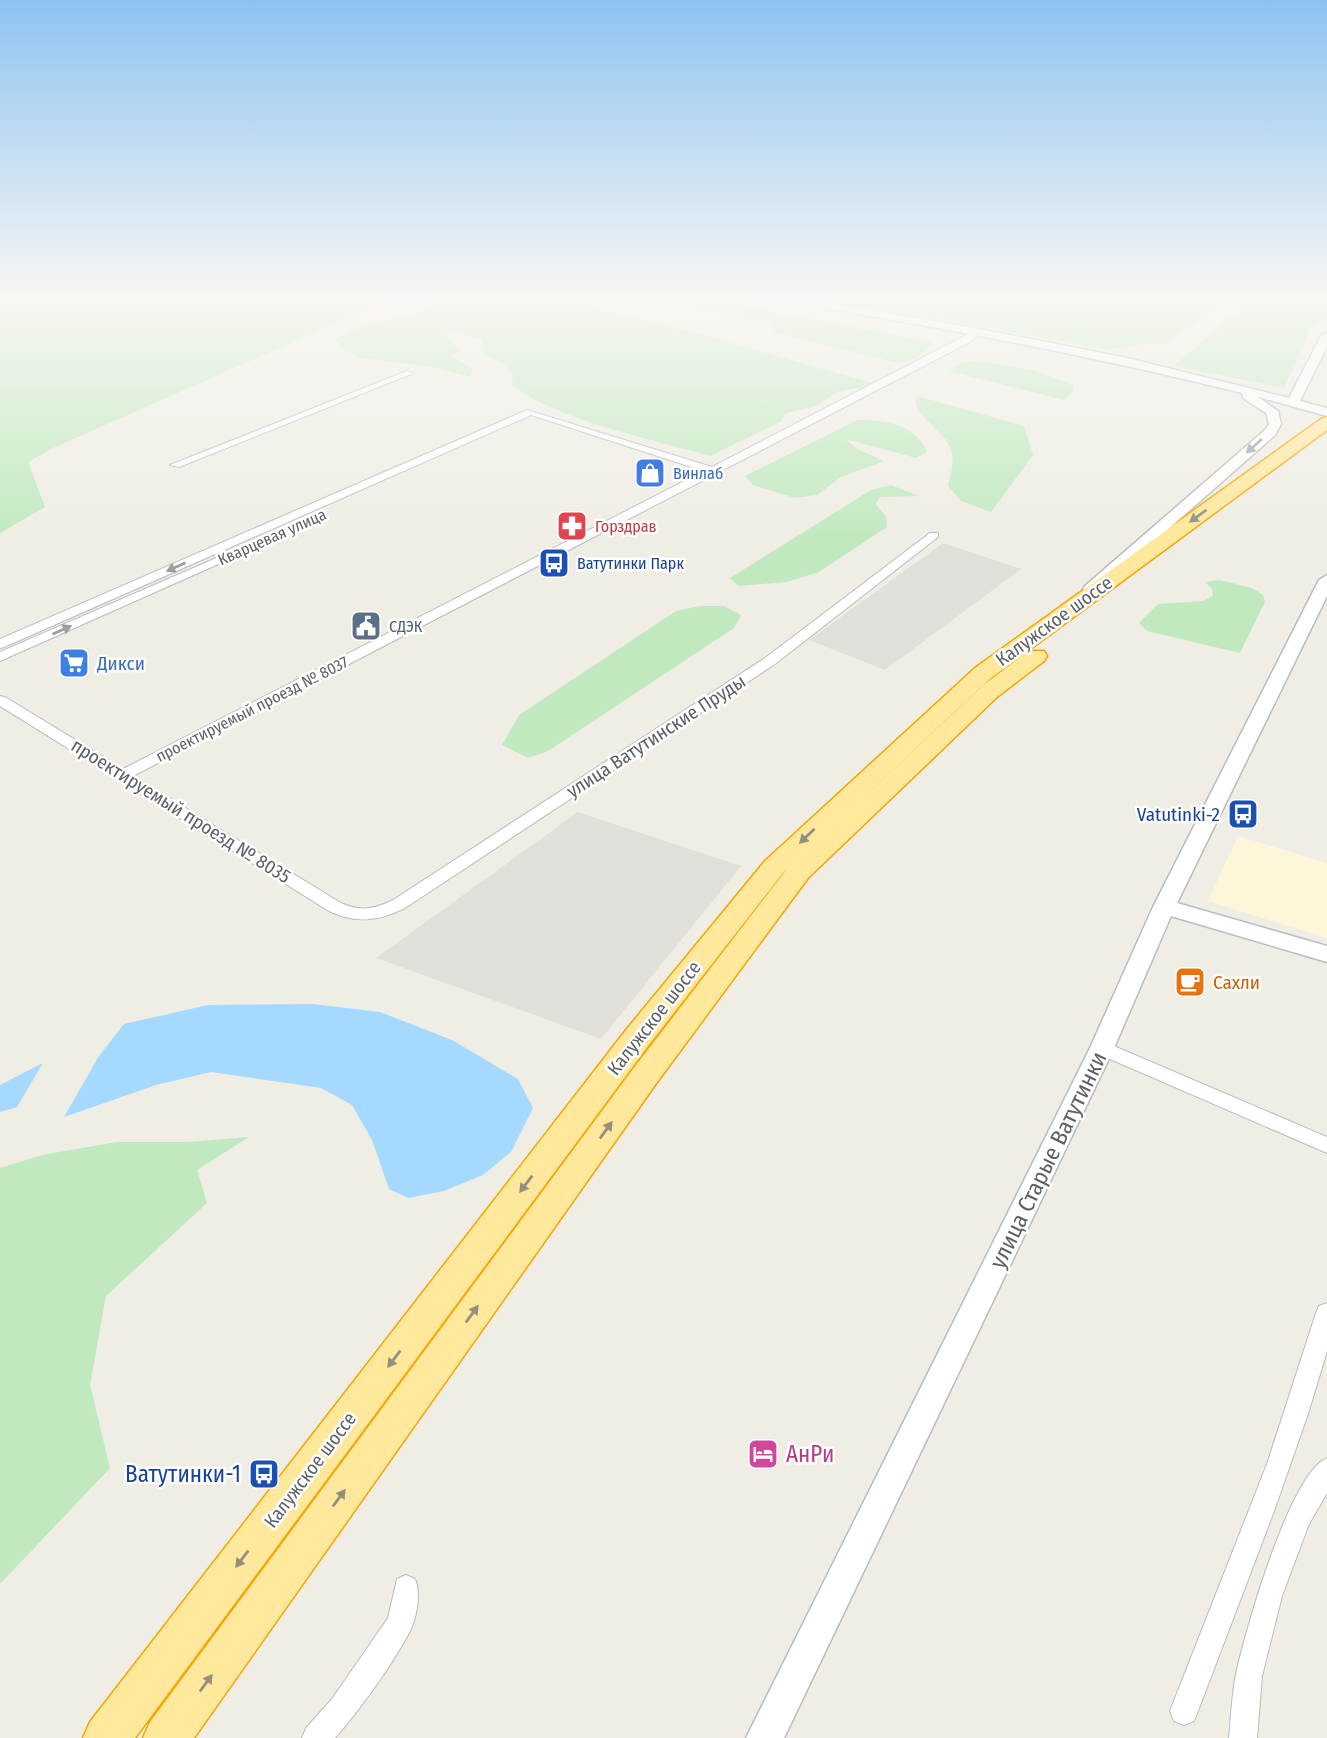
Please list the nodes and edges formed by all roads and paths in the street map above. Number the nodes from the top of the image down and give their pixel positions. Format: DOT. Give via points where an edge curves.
graph roads {
  1 [pos="397,378"];
  2 [pos="892,378"];
  3 [pos="1187,378"];
  4 [pos="1305,378"];
  5 [pos="1303,383"];
  6 [pos="1236,388"];
  7 [pos="1293,402"];
  8 [pos="1327,411"];
  9 [pos="543,416"];
  10 [pos="1319,437"];
  11 [pos="176,465"];
  12 [pos="714,471"];
  13 [pos="934,535"];
  14 [pos="1327,580"];
  15 [pos="1073,607"];
  16 [pos="0,644"];
  17 [pos="0,657"];
  18 [pos="0,700"];
  19 [pos="123,775"];
  20 [pos="1164,907"];
  21 [pos="365,916"];
  22 [pos="1327,954"];
  23 [pos="1102,1048"];
  24 [pos="1327,1145"];
  25 [pos="1327,1312"];
  26 [pos="1327,1471"];
  27 [pos="406,1588"];
  28 [pos="1184,1711"];
  29 [pos="106,1738"];
  30 [pos="166,1738"];
  31 [pos="316,1738"];
  32 [pos="765,1738"];
  33 [pos="1243,1738"];
  1 -- 11 [label="street"];
  2 -- 12 [label="street, проектируемый проезд № 8037"];
  3 -- 6 [label="main road"];
  4 -- 5 [label="main road"];
  5 -- 6 [label="main road" via="1279,391"];
  5 -- 7 [label="main road"];
  5 -- 8 [label="main road" via="1305,397"];
  6 -- 7 [label="main road"];
  6 -- 15 [label="main road, one-way" via="1272,411 1275,424 1270,432"];
  7 -- 8 [label="main road"];
  9 -- 12 [label="street"];
  9 -- 16 [label="street, Кварцевая улица, one-way" via="530,412"];
  17 -- 9 [label="street, Кварцевая улица, one-way"];
  10 -- 15 [label="highway, Калужское шоссе, one-way"];
  30 -- 10 [label="highway, Калужское шоссе, one-way" via="644,1077 799,872 989,692"];
  12 -- 19 [label="street, проектируемый проезд № 8037"];
  13 -- 21 [label="street, улица Ватутинские Пруды" via="771,661 399,904"];
  14 -- 20 [label="main road, улица Старые Ватутинки"];
  15 -- 29 [label="highway, Калужское шоссе, one-way" via="983,673 774,867 637,1038"];
  18 -- 19 [label="street, проектируемый проезд № 8035"];
  19 -- 21 [label="street, проектируемый проезд № 8035" via="335,907 349,915"];
  20 -- 22 [label="main road"];
  20 -- 23 [label="main road, улица Старые Ватутинки"];
  23 -- 24 [label="street"];
  23 -- 32 [label="main road, улица Старые Ватутинки"];
  25 -- 28 [label="street" via="1310,1376 1248,1551"];
  26 -- 33 [label="street" via="1299,1517 1269,1596 1249,1676"];
  27 -- 31 [label="street" via="400,1623 342,1709"];
}
